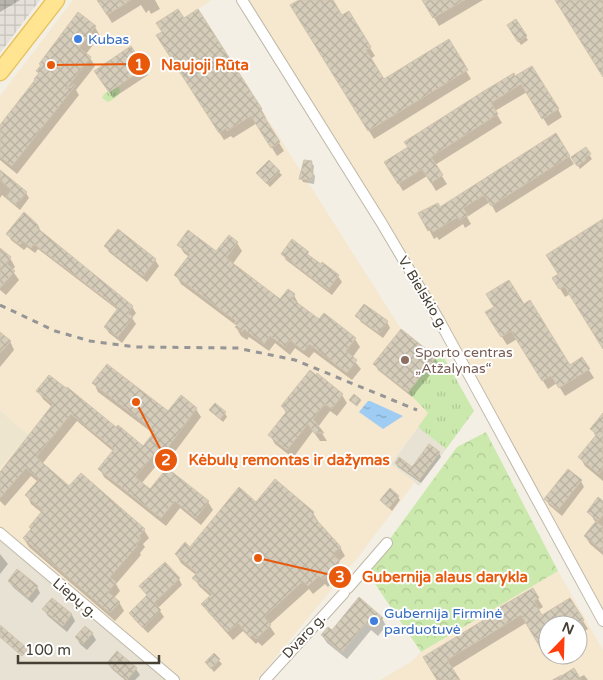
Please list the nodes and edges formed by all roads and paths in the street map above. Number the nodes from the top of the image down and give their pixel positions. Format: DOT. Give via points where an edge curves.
graph roads {
  1 [pos="56,0"];
  2 [pos="242,0"];
  3 [pos="0,72"];
  4 [pos="0,533"];
  5 [pos="387,543"];
  6 [pos="603,621"];
  7 [pos="174,680"];
  8 [pos="265,680"];
  1 -- 3 [label="main road"];
  2 -- 6 [label="street, V. Bielskio g." via="439,320"];
  4 -- 7 [label="street, Liepų g."];
  5 -- 8 [label="street, Dvaro g."];
}
